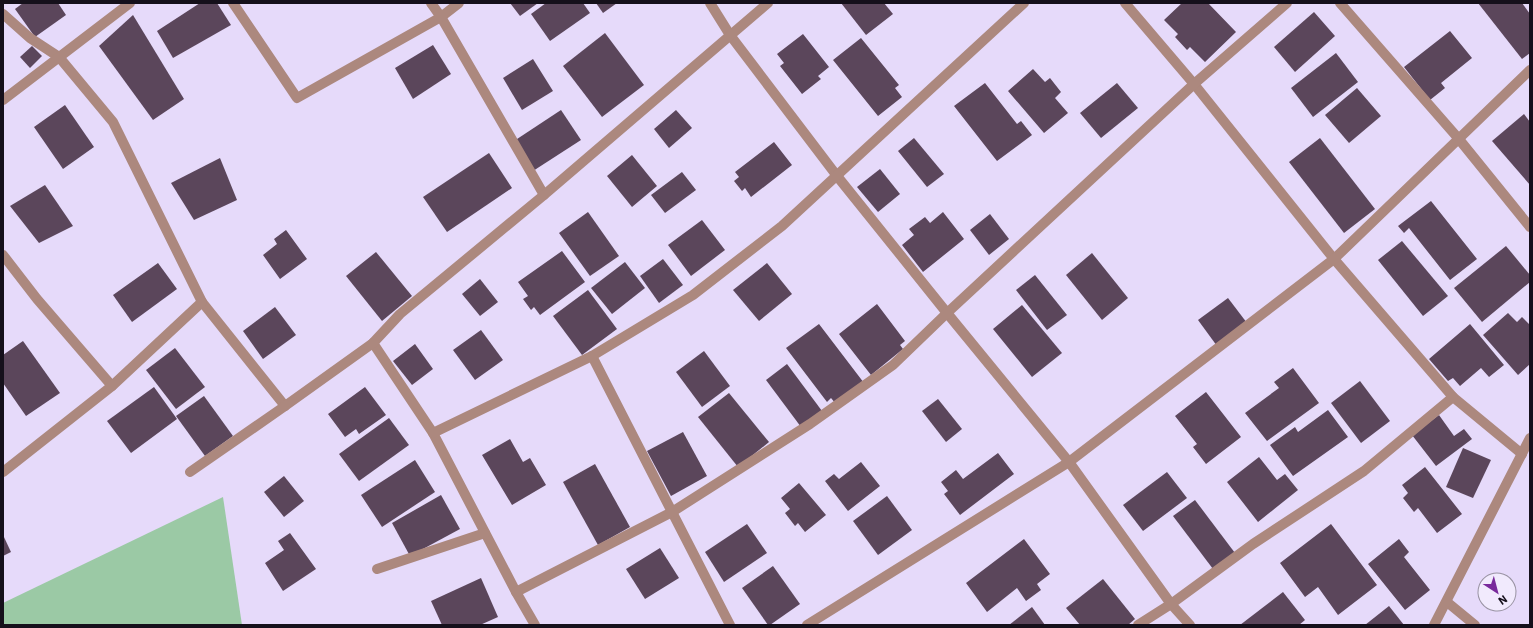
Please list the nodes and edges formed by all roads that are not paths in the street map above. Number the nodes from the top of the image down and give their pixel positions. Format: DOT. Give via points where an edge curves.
graph roads {
  1 [pos="130,3"];
  2 [pos="233,3"];
  3 [pos="431,3"];
  4 [pos="459,3"];
  5 [pos="710,3"];
  6 [pos="768,3"];
  7 [pos="1024,3"];
  8 [pos="1125,3"];
  9 [pos="1287,3"];
  10 [pos="1340,3"];
  11 [pos="3,14"];
  12 [pos="441,17"];
  13 [pos="730,35"];
  14 [pos="60,57"];
  15 [pos="1530,70"];
  16 [pos="1194,84"];
  17 [pos="3,100"];
  18 [pos="1458,138"];
  19 [pos="837,176"];
  20 [pos="544,195"];
  21 [pos="1530,227"];
  22 [pos="3,255"];
  23 [pos="1334,259"];
  24 [pos="202,302"];
  25 [pos="947,313"];
  26 [pos="373,343"];
  27 [pos="592,356"];
  28 [pos="112,386"];
  29 [pos="1453,397"];
  30 [pos="285,406"];
  31 [pos="432,434"];
  32 [pos="1530,438"];
  33 [pos="1522,454"];
  34 [pos="1069,462"];
  35 [pos="3,472"];
  36 [pos="190,472"];
  37 [pos="672,512"];
  38 [pos="484,533"];
  39 [pos="377,569"];
  40 [pos="516,592"];
  41 [pos="1447,602"];
  42 [pos="1171,604"];
  43 [pos="535,625"];
  44 [pos="730,625"];
  45 [pos="807,625"];
  46 [pos="1138,625"];
  47 [pos="1190,625"];
  48 [pos="1434,625"];
  49 [pos="1475,625"];
  1 -- 14 [label="street"];
  2 -- 12 [label="street" via="298,98"];
  3 -- 12 [label="street"];
  4 -- 12 [label="street"];
  5 -- 13 [label="street"];
  6 -- 13 [label="street"];
  7 -- 19 [label="street"];
  8 -- 16 [label="street"];
  9 -- 16 [label="street"];
  10 -- 18 [label="street"];
  11 -- 14 [label="street" via="30,38"];
  12 -- 20 [label="street"];
  13 -- 19 [label="street"];
  13 -- 20 [label="street"];
  14 -- 17 [label="street"];
  14 -- 24 [label="street" via="113,122"];
  15 -- 18 [label="street"];
  16 -- 23 [label="street"];
  16 -- 25 [label="street"];
  18 -- 21 [label="street"];
  18 -- 23 [label="street"];
  19 -- 25 [label="street"];
  19 -- 27 [label="street" via="782,226 693,295"];
  20 -- 26 [label="street" via="400,314"];
  22 -- 28 [label="street" via="37,299"];
  23 -- 29 [label="street"];
  23 -- 34 [label="street"];
  24 -- 28 [label="street"];
  24 -- 30 [label="street"];
  25 -- 34 [label="street"];
  25 -- 37 [label="street" via="893,365 810,424"];
  26 -- 30 [label="street"];
  26 -- 31 [label="street"];
  27 -- 31 [label="street"];
  27 -- 37 [label="street"];
  28 -- 35 [label="street"];
  29 -- 33 [label="street"];
  29 -- 42 [label="street" via="1364,471 1253,544"];
  30 -- 36 [label="street"];
  31 -- 38 [label="street"];
  32 -- 33 [label="street"];
  33 -- 41 [label="street"];
  34 -- 42 [label="street"];
  34 -- 45 [label="street"];
  37 -- 40 [label="street"];
  37 -- 44 [label="street"];
  38 -- 39 [label="street"];
  38 -- 40 [label="street"];
  40 -- 43 [label="street"];
  41 -- 48 [label="street"];
  41 -- 49 [label="street"];
  42 -- 46 [label="street"];
  42 -- 47 [label="street"];
}
